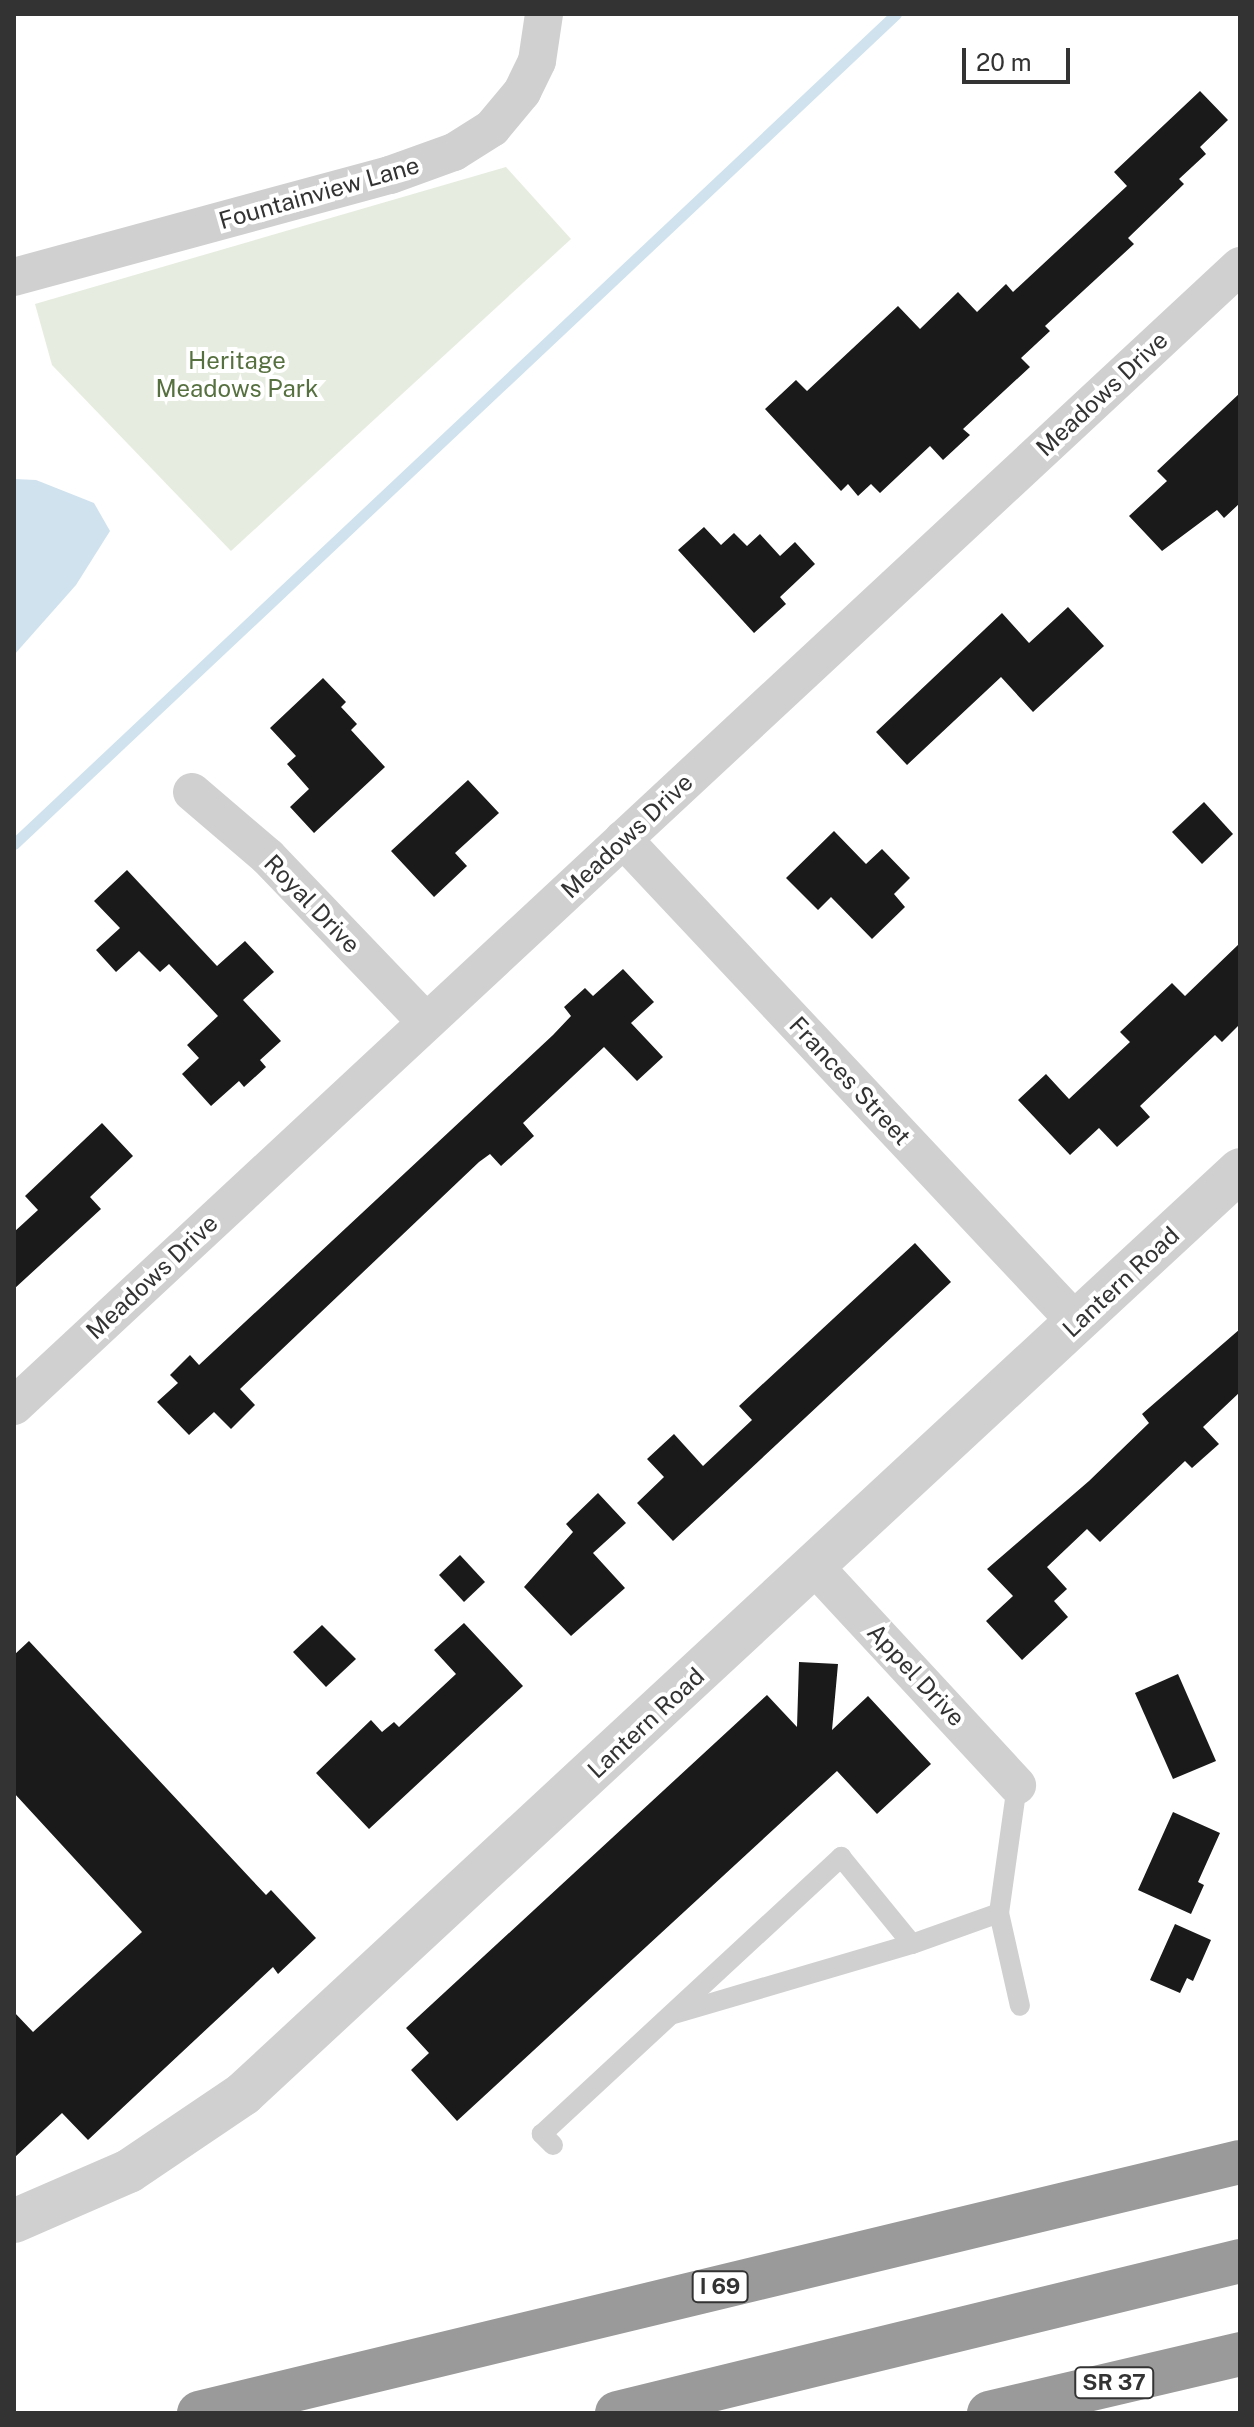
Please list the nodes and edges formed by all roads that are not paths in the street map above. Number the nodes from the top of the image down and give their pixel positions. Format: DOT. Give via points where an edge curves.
graph roads {
  1 [pos="544,14"];
  2 [pos="1240,266"];
  3 [pos="14,277"];
  4 [pos="192,792"];
  5 [pos="623,839"];
  6 [pos="426,1022"];
  7 [pos="1240,1170"];
  8 [pos="1077,1323"];
  9 [pos="14,1406"];
  10 [pos="814,1566"];
  11 [pos="1017,1785"];
  12 [pos="999,1913"];
  13 [pos="912,1944"];
  14 [pos="1020,2006"];
  15 [pos="671,2015"];
  16 [pos="553,2145"];
  17 [pos="1240,2162"];
  18 [pos="14,2221"];
  19 [pos="1240,2261"];
  20 [pos="1240,2354"];
  21 [pos="199,2413"];
  22 [pos="617,2413"];
  23 [pos="989,2413"];
  1 -- 3 [label="street, Fountainview Lane" via="537,61 522,92 492,128 454,152 390,175"];
  2 -- 5 [label="street, Meadows Drive"];
  4 -- 6 [label="street, Royal Drive" via="268,857"];
  5 -- 6 [label="street, Meadows Drive"];
  5 -- 8 [label="street, Frances Street"];
  6 -- 9 [label="street, Meadows Drive"];
  7 -- 8 [label="street, Lantern Road"];
  8 -- 10 [label="street, Lantern Road"];
  10 -- 11 [label="street, Appel Drive"];
  10 -- 18 [label="street, Lantern Road" via="243,2094 139,2166"];
  11 -- 12 [label="lane"];
  12 -- 13 [label="lane"];
  12 -- 14 [label="lane"];
  13 -- 15 [label="lane"];
  13 -- 15 [label="lane" via="841,1857"];
  15 -- 16 [label="lane" via="542,2134"];
  17 -- 21 [label="highway, I 69"];
  19 -- 22 [label="highway"];
  20 -- 23 [label="highway, SR 37"];
}
